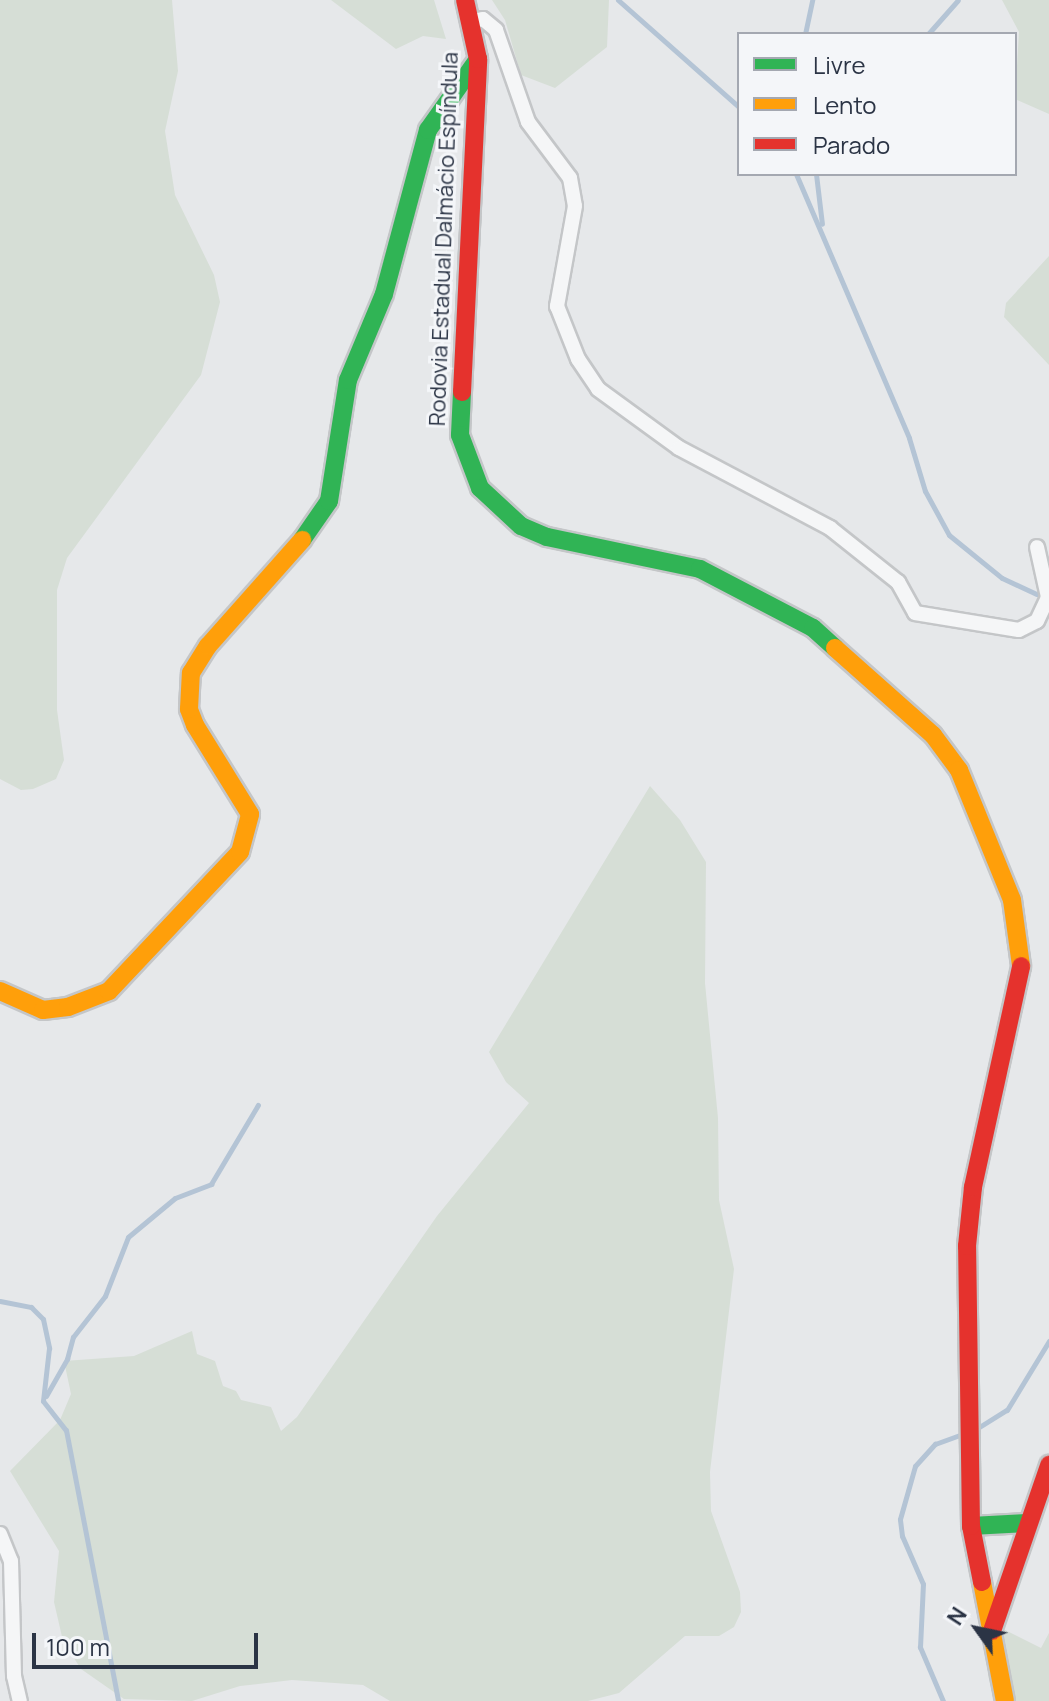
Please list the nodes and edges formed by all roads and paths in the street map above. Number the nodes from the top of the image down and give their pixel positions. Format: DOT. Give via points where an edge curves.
graph roads {
  1 [pos="465,0"];
  2 [pos="471,21"];
  3 [pos="478,59"];
  4 [pos="1037,547"];
  5 [pos="0,991"];
  6 [pos="1049,1465"];
  7 [pos="1027,1523"];
  8 [pos="971,1526"];
  9 [pos="0,1534"];
  10 [pos="992,1631"];
  11 [pos="20,1701"];
  12 [pos="1005,1701"];
  1 -- 2 [label="main road, Rodovia Estadual Dalmácio Espíndula"];
  2 -- 3 [label="main road, Rodovia Estadual Dalmácio Espíndula"];
  2 -- 4 [label="street" via="483,19 496,30 528,122 570,178 575,206 557,306 578,359 598,389 679,448 830,528 898,582 915,613 1019,630 1037,621 1048,597"];
  3 -- 5 [label="main road" via="428,130 384,294 348,380 329,501 307,537 208,646 191,673 189,709 195,725 250,814 240,852 109,991 68,1007 43,1010"];
  3 -- 8 [label="main road, Rodovia Estadual Dalmácio Espíndula" via="460,435 480,488 521,526 547,537 700,569 813,628 933,735 959,770 995,853 1020,936 1021,967 973,1187 967,1246"];
  6 -- 7 [label="main road"];
  7 -- 8 [label="main road"];
  7 -- 10 [label="main road"];
  8 -- 10 [label="main road, Rodovia Estadual Dalmácio Espíndula"];
  9 -- 11 [label="street" via="11,1561 14,1676"];
  10 -- 12 [label="main road, Rodovia Estadual Dalmácio Espíndula"];
}
